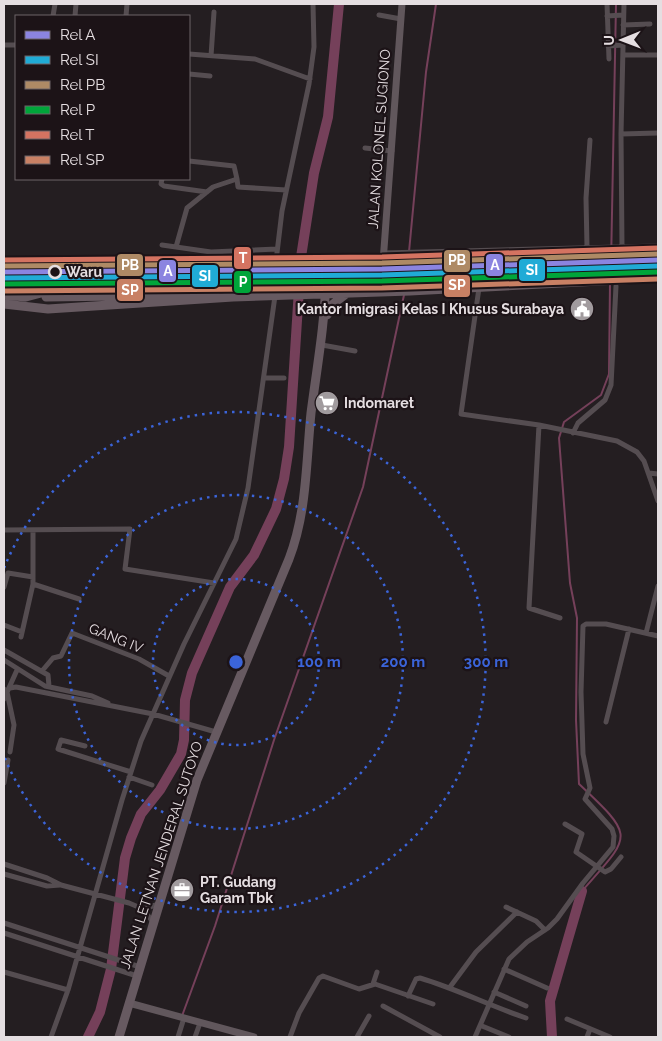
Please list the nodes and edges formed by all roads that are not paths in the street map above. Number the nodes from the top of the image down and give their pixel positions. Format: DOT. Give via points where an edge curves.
graph roads {
  1 [pos="313,4"];
  2 [pos="402,4"];
  3 [pos="607,4"];
  4 [pos="624,4"];
  5 [pos="214,12"];
  6 [pos="379,15"];
  7 [pos="616,16"];
  8 [pos="400,19"];
  9 [pos="650,24"];
  10 [pos="623,25"];
  11 [pos="621,45"];
  12 [pos="610,46"];
  13 [pos="190,54"];
  14 [pos="622,55"];
  15 [pos="658,55"];
  16 [pos="211,56"];
  17 [pos="609,59"];
  18 [pos="190,74"];
  19 [pos="210,76"];
  20 [pos="310,79"];
  21 [pos="658,133"];
  22 [pos="621,134"];
  23 [pos="590,140"];
  24 [pos="365,148"];
  25 [pos="392,151"];
  26 [pos="190,161"];
  27 [pos="236,179"];
  28 [pos="162,180"];
  29 [pos="286,190"];
  30 [pos="207,192"];
  31 [pos="162,245"];
  32 [pos="658,246"];
  33 [pos="176,247"];
  34 [pos="619,247"];
  35 [pos="587,248"];
  36 [pos="277,249"];
  37 [pos="383,253"];
  38 [pos="658,267"];
  39 [pos="613,275"];
  40 [pos="382,276"];
  41 [pos="326,277"];
  42 [pos="274,278"];
  43 [pos="312,278"];
  44 [pos="658,278"];
  45 [pos="478,288"];
  46 [pos="349,293"];
  47 [pos="310,294"];
  48 [pos="326,294"];
  49 [pos="4,295"];
  50 [pos="275,296"];
  51 [pos="24,301"];
  52 [pos="4,304"];
  53 [pos="325,322"];
  54 [pos="322,345"];
  55 [pos="356,351"];
  56 [pos="264,378"];
  57 [pos="284,378"];
  58 [pos="538,425"];
  59 [pos="570,432"];
  60 [pos="650,474"];
  61 [pos="658,474"];
  62 [pos="658,501"];
  63 [pos="4,530"];
  64 [pos="33,530"];
  65 [pos="33,577"];
  66 [pos="214,583"];
  67 [pos="33,584"];
  68 [pos="658,586"];
  69 [pos="4,587"];
  70 [pos="79,599"];
  71 [pos="560,618"];
  72 [pos="4,625"];
  73 [pos="629,629"];
  74 [pos="646,633"];
  75 [pos="658,636"];
  76 [pos="4,650"];
  77 [pos="4,660"];
  78 [pos="16,670"];
  79 [pos="42,671"];
  80 [pos="169,676"];
  81 [pos="49,686"];
  82 [pos="7,690"];
  83 [pos="4,698"];
  84 [pos="118,708"];
  85 [pos="153,714"];
  86 [pos="606,722"];
  87 [pos="216,732"];
  88 [pos="85,746"];
  89 [pos="10,752"];
  90 [pos="8,760"];
  91 [pos="130,774"];
  92 [pos="4,783"];
  93 [pos="152,785"];
  94 [pos="565,824"];
  95 [pos="621,857"];
  96 [pos="4,864"];
  97 [pos="599,868"];
  98 [pos="4,874"];
  99 [pos="61,885"];
  100 [pos="96,894"];
  101 [pos="159,904"];
  102 [pos="506,907"];
  103 [pos="143,908"];
  104 [pos="517,912"];
  105 [pos="153,922"];
  106 [pos="4,923"];
  107 [pos="546,929"];
  108 [pos="4,933"];
  109 [pos="50,938"];
  110 [pos="80,947"];
  111 [pos="48,948"];
  112 [pos="77,957"];
  113 [pos="105,957"];
  114 [pos="103,965"];
  115 [pos="504,969"];
  116 [pos="138,971"];
  117 [pos="4,972"];
  118 [pos="377,972"];
  119 [pos="373,984"];
  120 [pos="450,987"];
  121 [pos="547,988"];
  122 [pos="68,990"];
  123 [pos="494,992"];
  124 [pos="408,996"];
  125 [pos="129,1003"];
  126 [pos="433,1004"];
  127 [pos="383,1006"];
  128 [pos="490,1006"];
  129 [pos="526,1006"];
  130 [pos="369,1016"];
  131 [pos="180,1017"];
  132 [pos="526,1018"];
  133 [pos="567,1019"];
  134 [pos="200,1022"];
  135 [pos="482,1026"];
  136 [pos="590,1029"];
  137 [pos="244,1036"];
  138 [pos="51,1037"];
  139 [pos="119,1037"];
  140 [pos="178,1037"];
  141 [pos="195,1037"];
  142 [pos="254,1037"];
  143 [pos="290,1037"];
  144 [pos="357,1037"];
  145 [pos="440,1037"];
  146 [pos="475,1037"];
  147 [pos="509,1037"];
  148 [pos="587,1037"];
  149 [pos="610,1037"];
  1 -- 20 [label="street" via="314,47"];
  2 -- 8 [label="street, JALAN KOLONEL SUGIONO"];
  3 -- 7 [label="street"];
  4 -- 7 [label="street"];
  5 -- 16 [label="street"];
  6 -- 8 [label="street"];
  7 -- 10 [label="street"];
  7 -- 12 [label="street"];
  8 -- 25 [label="street, JALAN KOLONEL SUGIONO"];
  9 -- 10 [label="street"];
  10 -- 11 [label="street"];
  11 -- 12 [label="street"];
  11 -- 14 [label="street"];
  12 -- 17 [label="street"];
  13 -- 16 [label="street"];
  14 -- 15 [label="street"];
  14 -- 22 [label="street"];
  16 -- 20 [label="street" via="255,58"];
  18 -- 19 [label="street"];
  20 -- 29 [label="street"];
  21 -- 22 [label="street"];
  22 -- 34 [label="street"];
  23 -- 35 [label="street"];
  24 -- 25 [label="street"];
  25 -- 37 [label="street, JALAN KOLONEL SUGIONO"];
  26 -- 27 [label="street" via="234,166"];
  27 -- 29 [label="street" via="238,187"];
  27 -- 30 [label="street"];
  28 -- 30 [label="street" via="164,186"];
  29 -- 36 [label="street"];
  30 -- 33 [label="street" via="187,208"];
  31 -- 33 [label="street"];
  32 -- 34 [label="street"];
  33 -- 36 [label="street" via="212,252"];
  34 -- 35 [label="street"];
  35 -- 37 [label="street"];
  36 -- 42 [label="street"];
  37 -- 40 [label="street, JALAN KOLONEL SUGIONO"];
  38 -- 39 [label="highway"];
  39 -- 40 [label="highway"];
  39 -- 44 [label="highway"];
  39 -- 45 [label="highway"];
  39 -- 51 [label="highway, bridge" via="218,288 97,300"];
  39 -- 59 [label="street" via="612,385 605,400"];
  40 -- 41 [label="highway"];
  41 -- 43 [label="highway"];
  41 -- 48 [label="highway, JALAN LETNAN JENDERAL SUTOYO"];
  42 -- 43 [label="highway"];
  42 -- 51 [label="highway" via="45,292"];
  43 -- 47 [label="highway" via="319,288"];
  45 -- 46 [label="highway"];
  45 -- 58 [label="street" via="461,414"];
  46 -- 48 [label="highway"];
  46 -- 53 [label="highway" via="333,304"];
  47 -- 48 [label="highway"];
  47 -- 50 [label="highway"];
  47 -- 53 [label="highway" via="318,303"];
  48 -- 53 [label="highway, JALAN LETNAN JENDERAL SUTOYO"];
  49 -- 51 [label="highway"];
  50 -- 51 [label="highway" via="48,309"];
  50 -- 56 [label="street"];
  51 -- 52 [label="highway"];
  53 -- 54 [label="highway, JALAN LETNAN JENDERAL SUTOYO"];
  54 -- 55 [label="street"];
  54 -- 87 [label="highway, JALAN LETNAN JENDERAL SUTOYO" via="299,529"];
  56 -- 57 [label="street"];
  56 -- 66 [label="street" via="242,519"];
  58 -- 59 [label="street"];
  58 -- 71 [label="street" via="528,608"];
  59 -- 60 [label="street" via="617,441 637,452"];
  60 -- 61 [label="street"];
  60 -- 62 [label="street"];
  63 -- 64 [label="street"];
  64 -- 65 [label="street"];
  64 -- 66 [label="street" via="130,529 125,569"];
  65 -- 67 [label="street"];
  65 -- 69 [label="street" via="8,573"];
  66 -- 80 [label="street"];
  67 -- 70 [label="street"];
  67 -- 72 [label="street" via="22,635"];
  68 -- 74 [label="street"];
  73 -- 74 [label="street"];
  73 -- 86 [label="street"];
  73 -- 97 [label="street" via="594,623 583,626 583,754 589,789 585,795 610,826 614,836 612,847"];
  74 -- 75 [label="street"];
  76 -- 79 [label="street"];
  77 -- 78 [label="street"];
  78 -- 81 [label="street"];
  78 -- 82 [label="street"];
  79 -- 80 [label="street, GANG IV" via="53,658 61,656 72,633 139,659"];
  79 -- 81 [label="street" via="50,677"];
  80 -- 85 [label="street"];
  81 -- 84 [label="street" via="92,696"];
  82 -- 83 [label="street"];
  82 -- 84 [label="street" via="16,687"];
  82 -- 89 [label="street" via="14,725"];
  84 -- 85 [label="street"];
  85 -- 87 [label="street"];
  85 -- 91 [label="street"];
  87 -- 101 [label="highway, JALAN LETNAN JENDERAL SUTOYO" via="197,780"];
  88 -- 91 [label="street" via="61,740 58,749"];
  90 -- 92 [label="street"];
  91 -- 93 [label="street"];
  91 -- 100 [label="street"];
  94 -- 97 [label="street" via="582,834 576,852"];
  95 -- 97 [label="street" via="607,872"];
  96 -- 99 [label="street"];
  97 -- 107 [label="street"];
  98 -- 99 [label="street" via="47,886"];
  99 -- 100 [label="street"];
  100 -- 103 [label="street"];
  100 -- 110 [label="street"];
  101 -- 103 [label="street"];
  101 -- 105 [label="highway, JALAN LETNAN JENDERAL SUTOYO"];
  102 -- 104 [label="street"];
  103 -- 105 [label="street"];
  104 -- 107 [label="street"];
  104 -- 120 [label="street" via="476,952"];
  105 -- 116 [label="highway, JALAN LETNAN JENDERAL SUTOYO"];
  106 -- 109 [label="street"];
  107 -- 115 [label="street" via="515,952"];
  108 -- 111 [label="street"];
  109 -- 110 [label="street"];
  109 -- 111 [label="street"];
  110 -- 112 [label="street"];
  110 -- 113 [label="street"];
  111 -- 112 [label="street"];
  112 -- 114 [label="street"];
  112 -- 122 [label="street"];
  113 -- 114 [label="street"];
  113 -- 116 [label="street"];
  114 -- 116 [label="street"];
  115 -- 121 [label="street"];
  115 -- 123 [label="street"];
  116 -- 125 [label="highway, JALAN LETNAN JENDERAL SUTOYO"];
  117 -- 122 [label="street"];
  118 -- 119 [label="street"];
  119 -- 124 [label="street"];
  119 -- 143 [label="street" via="359,989 321,977 299,1013"];
  120 -- 124 [label="street" via="417,978"];
  120 -- 128 [label="street"];
  122 -- 138 [label="street"];
  123 -- 128 [label="street"];
  123 -- 129 [label="street"];
  124 -- 126 [label="street"];
  125 -- 131 [label="street"];
  125 -- 139 [label="highway, JALAN LETNAN JENDERAL SUTOYO"];
  127 -- 145 [label="street"];
  128 -- 132 [label="street"];
  128 -- 135 [label="street"];
  130 -- 144 [label="street"];
  131 -- 134 [label="street"];
  131 -- 140 [label="street"];
  133 -- 136 [label="street"];
  134 -- 137 [label="street"];
  134 -- 141 [label="street"];
  135 -- 146 [label="street"];
  135 -- 147 [label="street"];
  136 -- 148 [label="street"];
  136 -- 149 [label="street"];
  137 -- 142 [label="street"];
}
